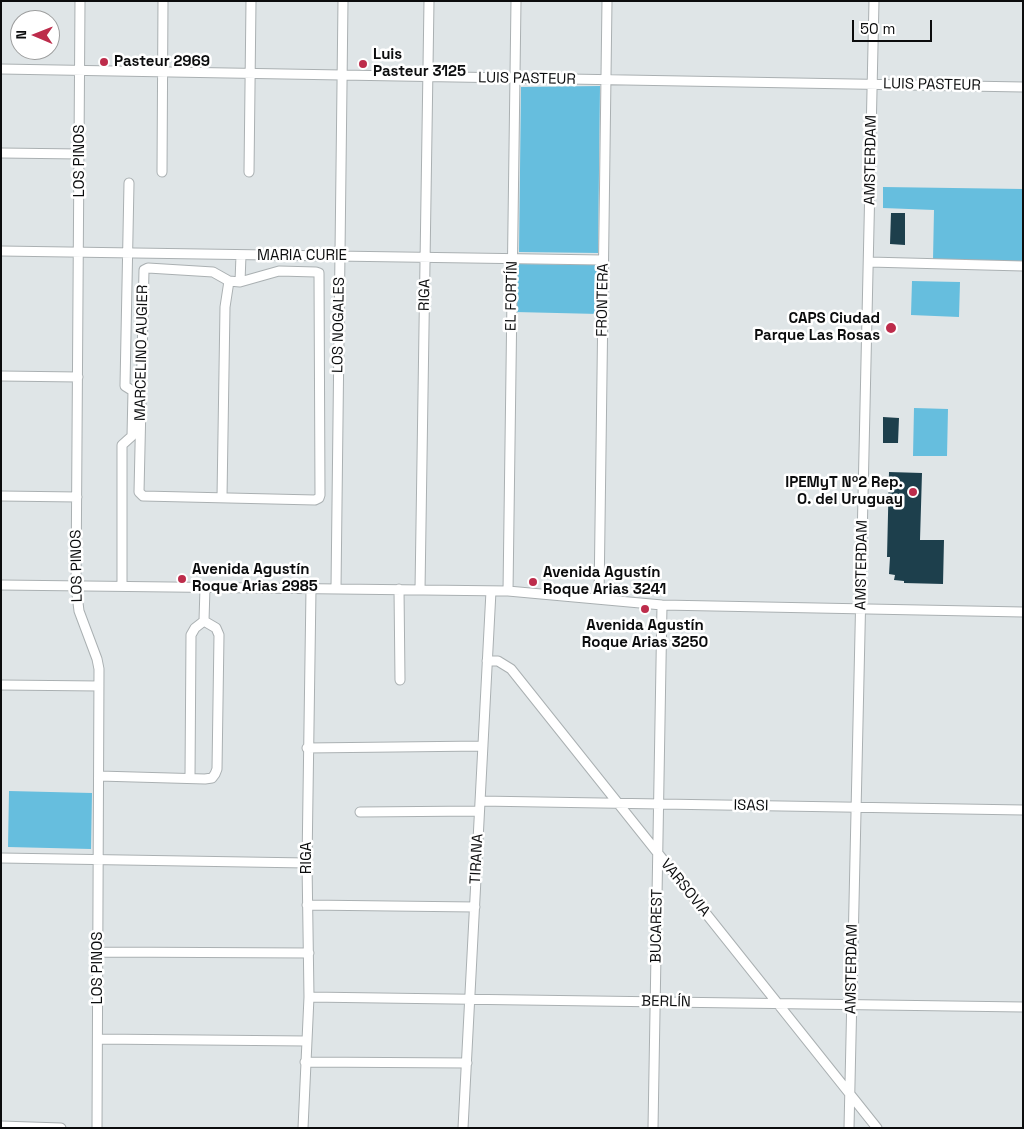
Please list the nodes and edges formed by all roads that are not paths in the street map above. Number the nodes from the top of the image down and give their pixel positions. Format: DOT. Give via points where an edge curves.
graph roads {
  1 [pos="80,1"];
  2 [pos="163,1"];
  3 [pos="251,1"];
  4 [pos="342,1"];
  5 [pos="429,1"];
  6 [pos="516,1"];
  7 [pos="607,1"];
  8 [pos="874,1"];
  9 [pos="1,69"];
  10 [pos="80,70"];
  11 [pos="162,72"];
  12 [pos="250,74"];
  13 [pos="342,76"];
  14 [pos="428,77"];
  15 [pos="515,78"];
  16 [pos="606,80"];
  17 [pos="873,85"];
  18 [pos="1023,87"];
  19 [pos="1,153"];
  20 [pos="80,154"];
  21 [pos="162,172"];
  22 [pos="249,172"];
  23 [pos="128,183"];
  24 [pos="1,251"];
  25 [pos="79,252"];
  26 [pos="127,253"];
  27 [pos="241,255"];
  28 [pos="340,256"];
  29 [pos="425,257"];
  30 [pos="512,259"];
  31 [pos="603,260"];
  32 [pos="869,262"];
  33 [pos="1023,266"];
  34 [pos="229,281"];
  35 [pos="240,282"];
  36 [pos="1,376"];
  37 [pos="78,377"];
  38 [pos="1,496"];
  39 [pos="77,497"];
  40 [pos="222,497"];
  41 [pos="1,585"];
  42 [pos="76,586"];
  43 [pos="122,586"];
  44 [pos="205,587"];
  45 [pos="336,588"];
  46 [pos="311,589"];
  47 [pos="399,589"];
  48 [pos="420,590"];
  49 [pos="491,591"];
  50 [pos="508,591"];
  51 [pos="599,599"];
  52 [pos="662,605"];
  53 [pos="860,609"];
  54 [pos="1023,612"];
  55 [pos="204,620"];
  56 [pos="487,661"];
  57 [pos="400,680"];
  58 [pos="1,685"];
  59 [pos="99,686"];
  60 [pos="483,746"];
  61 [pos="307,748"];
  62 [pos="99,776"];
  63 [pos="190,777"];
  64 [pos="480,801"];
  65 [pos="618,804"];
  66 [pos="658,804"];
  67 [pos="856,808"];
  68 [pos="1023,810"];
  69 [pos="479,811"];
  70 [pos="360,812"];
  71 [pos="658,854"];
  72 [pos="1,858"];
  73 [pos="98,860"];
  74 [pos="307,863"];
  75 [pos="307,905"];
  76 [pos="474,907"];
  77 [pos="98,952"];
  78 [pos="309,953"];
  79 [pos="308,997"];
  80 [pos="470,1000"];
  81 [pos="655,1002"];
  82 [pos="778,1004"];
  83 [pos="851,1005"];
  84 [pos="1023,1007"];
  85 [pos="98,1038"];
  86 [pos="306,1041"];
  87 [pos="305,1062"];
  88 [pos="467,1063"];
  89 [pos="849,1093"];
  90 [pos="1,1126"];
  91 [pos="61,1128"];
  92 [pos="96,1128"];
  93 [pos="303,1128"];
  94 [pos="464,1128"];
  95 [pos="653,1128"];
  96 [pos="849,1128"];
  97 [pos="877,1128"];
  1 -- 10 [label="street, LOS PINOS"];
  2 -- 11 [label="street"];
  3 -- 12 [label="street"];
  4 -- 13 [label="street, LOS NOGALES"];
  5 -- 14 [label="street, RIGA"];
  6 -- 15 [label="street, EL FORTÍN"];
  7 -- 16 [label="street, FRONTERA"];
  8 -- 17 [label="street, AMSTERDAM"];
  9 -- 10 [label="street, LUIS PASTEUR"];
  10 -- 11 [label="street, LUIS PASTEUR"];
  10 -- 20 [label="street, LOS PINOS"];
  11 -- 12 [label="street, LUIS PASTEUR"];
  11 -- 21 [label="street"];
  12 -- 13 [label="street, LUIS PASTEUR"];
  12 -- 22 [label="street"];
  13 -- 14 [label="street, LUIS PASTEUR"];
  13 -- 28 [label="street, LOS NOGALES"];
  14 -- 15 [label="street, LUIS PASTEUR"];
  14 -- 29 [label="street, RIGA"];
  15 -- 16 [label="street, LUIS PASTEUR"];
  15 -- 30 [label="street, EL FORTÍN"];
  16 -- 17 [label="street, LUIS PASTEUR"];
  16 -- 31 [label="street, FRONTERA"];
  17 -- 18 [label="street, LUIS PASTEUR"];
  17 -- 32 [label="street, AMSTERDAM"];
  19 -- 20 [label="street"];
  20 -- 25 [label="street, LOS PINOS"];
  23 -- 26 [label="street"];
  24 -- 25 [label="street, MARIA CURIE"];
  25 -- 26 [label="street, MARIA CURIE"];
  25 -- 37 [label="street, LOS PINOS"];
  26 -- 27 [label="street, MARIA CURIE"];
  26 -- 43 [label="street" via="125,386 133,391 132,436 122,445"];
  27 -- 28 [label="street, MARIA CURIE"];
  27 -- 35 [label="street"];
  28 -- 29 [label="street, MARIA CURIE"];
  28 -- 45 [label="street, LOS NOGALES"];
  29 -- 30 [label="street, MARIA CURIE"];
  29 -- 48 [label="street, RIGA"];
  30 -- 31 [label="street, MARIA CURIE"];
  30 -- 50 [label="street, EL FORTÍN"];
  31 -- 51 [label="street, FRONTERA"];
  32 -- 33 [label="street"];
  32 -- 53 [label="street, AMSTERDAM"];
  34 -- 35 [label="street"];
  34 -- 40 [label="street" via="225,307"];
  34 -- 40 [label="street, MARCELINO AUGIER" via="213,272 144,270 140,494"];
  35 -- 40 [label="street" via="279,271 319,273 320,495 315,500"];
  36 -- 37 [label="street"];
  37 -- 39 [label="street, LOS PINOS"];
  38 -- 39 [label="street"];
  39 -- 42 [label="street, LOS PINOS"];
  41 -- 42 [label="street"];
  42 -- 43 [label="street"];
  42 -- 59 [label="street, LOS PINOS" via="78,611 97,659"];
  43 -- 44 [label="street"];
  44 -- 46 [label="street"];
  44 -- 55 [label="street"];
  45 -- 46 [label="street"];
  45 -- 47 [label="street"];
  46 -- 61 [label="street, RIGA"];
  47 -- 48 [label="street"];
  47 -- 57 [label="street"];
  48 -- 49 [label="street"];
  49 -- 50 [label="street"];
  49 -- 56 [label="street, TIRANA"];
  50 -- 51 [label="street"];
  51 -- 52 [label="street"];
  52 -- 53 [label="street"];
  52 -- 66 [label="street, BUCAREST"];
  53 -- 54 [label="street"];
  53 -- 67 [label="street, AMSTERDAM"];
  55 -- 63 [label="street" via="191,635"];
  55 -- 63 [label="street" via="216,628 218,635 217,769 212,778"];
  56 -- 60 [label="street, TIRANA"];
  56 -- 65 [label="street, VARSOVIA" via="498,661 510,669"];
  58 -- 59 [label="street"];
  59 -- 62 [label="street, LOS PINOS"];
  60 -- 61 [label="street"];
  60 -- 64 [label="street, TIRANA"];
  61 -- 74 [label="street, RIGA"];
  62 -- 63 [label="street"];
  62 -- 73 [label="street, LOS PINOS"];
  64 -- 65 [label="street, ISASI"];
  64 -- 69 [label="street, TIRANA"];
  65 -- 66 [label="street, ISASI"];
  65 -- 71 [label="street, VARSOVIA"];
  66 -- 67 [label="street, ISASI"];
  66 -- 71 [label="street, BUCAREST"];
  67 -- 68 [label="street, ISASI"];
  67 -- 83 [label="street, AMSTERDAM"];
  69 -- 70 [label="street"];
  69 -- 76 [label="street, TIRANA"];
  71 -- 81 [label="street, BUCAREST"];
  71 -- 82 [label="street, VARSOVIA"];
  72 -- 73 [label="street"];
  73 -- 74 [label="street"];
  73 -- 77 [label="street, LOS PINOS"];
  74 -- 75 [label="street, RIGA"];
  75 -- 76 [label="street"];
  75 -- 78 [label="street, RIGA"];
  76 -- 80 [label="street, TIRANA"];
  77 -- 78 [label="street"];
  77 -- 85 [label="street, LOS PINOS"];
  78 -- 79 [label="street, RIGA"];
  79 -- 80 [label="street, BERLÍN"];
  79 -- 86 [label="street, RIGA"];
  80 -- 81 [label="street, BERLÍN"];
  80 -- 88 [label="street, TIRANA"];
  81 -- 82 [label="street, BERLÍN"];
  81 -- 95 [label="street, BUCAREST"];
  82 -- 83 [label="street, BERLÍN"];
  82 -- 89 [label="street, VARSOVIA"];
  83 -- 84 [label="street, BERLÍN"];
  83 -- 89 [label="street, AMSTERDAM"];
  85 -- 86 [label="street"];
  85 -- 92 [label="street, LOS PINOS"];
  86 -- 87 [label="street, RIGA"];
  87 -- 88 [label="street"];
  87 -- 93 [label="street, RIGA"];
  88 -- 94 [label="street, TIRANA"];
  89 -- 96 [label="street, AMSTERDAM"];
  89 -- 97 [label="street, VARSOVIA"];
  90 -- 91 [label="street"];
}
